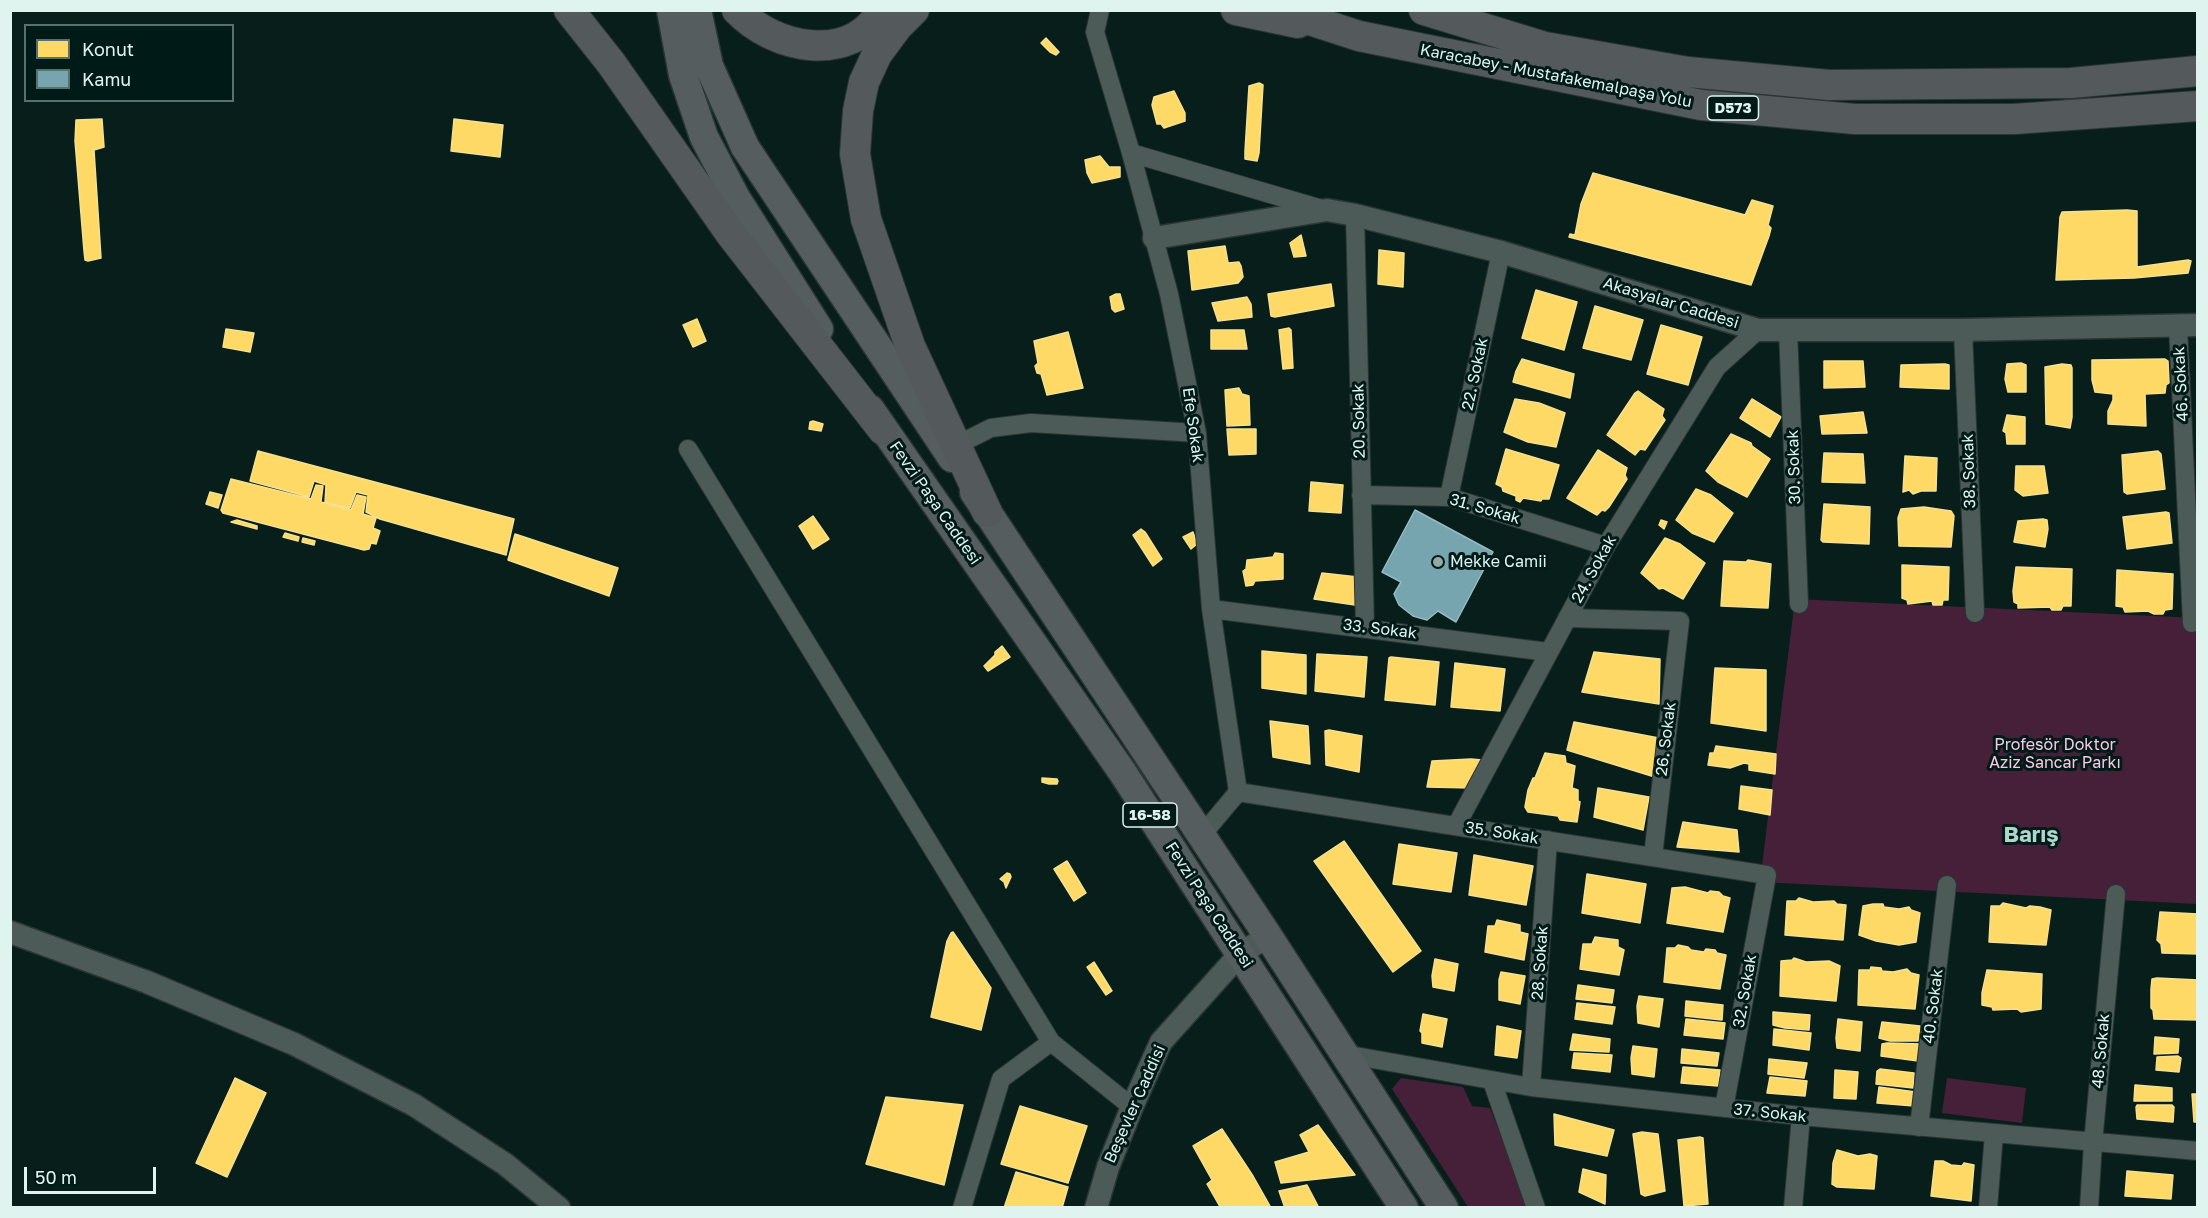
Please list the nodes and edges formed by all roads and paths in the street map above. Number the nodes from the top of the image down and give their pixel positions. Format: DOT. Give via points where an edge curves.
graph roads {
  1 [pos="569,10"];
  2 [pos="671,10"];
  3 [pos="697,10"];
  4 [pos="737,10"];
  5 [pos="882,10"];
  6 [pos="914,10"];
  7 [pos="1100,10"];
  8 [pos="1236,10"];
  9 [pos="1279,10"];
  10 [pos="1424,10"];
  11 [pos="1359,36"];
  12 [pos="2198,71"];
  13 [pos="2198,106"];
  14 [pos="1131,153"];
  15 [pos="1327,210"];
  16 [pos="1355,215"];
  17 [pos="1154,238"];
  18 [pos="1501,252"];
  19 [pos="2188,326"];
  20 [pos="1758,330"];
  21 [pos="1788,330"];
  22 [pos="1963,330"];
  23 [pos="883,430"];
  24 [pos="1197,434"];
  25 [pos="951,447"];
  26 [pos="688,449"];
  27 [pos="1361,495"];
  28 [pos="1449,497"];
  29 [pos="987,512"];
  30 [pos="1606,546"];
  31 [pos="1799,604"];
  32 [pos="1211,609"];
  33 [pos="1975,613"];
  34 [pos="1567,618"];
  35 [pos="2192,623"];
  36 [pos="1365,627"];
  37 [pos="1548,652"];
  38 [pos="1238,792"];
  39 [pos="1456,826"];
  40 [pos="1201,836"];
  41 [pos="1548,840"];
  42 [pos="1653,856"];
  43 [pos="1767,875"];
  44 [pos="1947,885"];
  45 [pos="2116,894"];
  46 [pos="10,932"];
  47 [pos="1268,936"];
  48 [pos="1240,954"];
  49 [pos="1052,1042"];
  50 [pos="1344,1054"];
  51 [pos="1492,1081"];
  52 [pos="1531,1087"];
  53 [pos="1132,1107"];
  54 [pos="1724,1108"];
  55 [pos="1801,1116"];
  56 [pos="1919,1127"];
  57 [pos="1994,1134"];
  58 [pos="2092,1143"];
  59 [pos="2198,1151"];
  60 [pos="559,1208"];
  61 [pos="962,1208"];
  62 [pos="1096,1208"];
  63 [pos="1404,1208"];
  64 [pos="1444,1208"];
  65 [pos="1536,1208"];
  66 [pos="1793,1208"];
  67 [pos="1988,1208"];
  68 [pos="2089,1208"];
  1 -- 23 [label="highway" via="611,63 730,233"];
  2 -- 23 [label="main road, Fevzi Paşa Caddesi" via="683,75 704,137 736,198"];
  3 -- 25 [label="main road" via="709,66 745,147"];
  4 -- 5 [label="highway" via="768,35 806,45 829,46 859,35 876,21"];
  6 -- 25 [label="highway" via="877,54 864,82 855,154 866,219 910,346"];
  7 -- 14 [label="street, Efe Sokak" via="1095,32"];
  8 -- 11 [label="highway"];
  9 -- 11 [label="highway, Karacabey - Mustafakemalpaşa Yolu / D573"];
  10 -- 12 [label="highway, Karacabey - Mustafakemalpaşa Yolu / D573" via="1545,47 1688,72 1829,85 2072,83"];
  11 -- 13 [label="highway, Karacabey - Mustafakemalpaşa Yolu / D573" via="1701,105 1855,119 2014,119"];
  14 -- 15 [label="street"];
  14 -- 17 [label="street, Efe Sokak"];
  15 -- 16 [label="street, Akasyalar Caddesi"];
  15 -- 17 [label="street, Akasyalar Caddesi"];
  16 -- 18 [label="street, Akasyalar Caddesi"];
  16 -- 27 [label="street, 20. Sokak"];
  17 -- 24 [label="street, Efe Sokak"];
  18 -- 20 [label="street, Akasyalar Caddesi"];
  18 -- 28 [label="street, 22. Sokak"];
  19 -- 22 [label="street, Akasyalar Caddesi"];
  19 -- 35 [label="street, 46. Sokak"];
  20 -- 21 [label="street, Akasyalar Caddesi"];
  20 -- 30 [label="street, 24. Sokak" via="1717,367"];
  21 -- 22 [label="street, Akasyalar Caddesi"];
  21 -- 31 [label="street, 30. Sokak"];
  22 -- 33 [label="street, 38. Sokak"];
  23 -- 48 [label="main road, Fevzi Paşa Caddesi / 16-58" via="1116,763"];
  24 -- 25 [label="street" via="1031,423 991,428"];
  24 -- 32 [label="street, Efe Sokak"];
  25 -- 29 [label="highway"];
  26 -- 49 [label="street"];
  27 -- 28 [label="street, 31. Sokak"];
  27 -- 36 [label="street, 20. Sokak"];
  28 -- 30 [label="street, 31. Sokak"];
  29 -- 40 [label="main road, Fevzi Paşa Caddesi / 16-58"];
  30 -- 34 [label="street, 24. Sokak"];
  32 -- 36 [label="street, 33. Sokak"];
  32 -- 38 [label="street, Efe Sokak"];
  34 -- 37 [label="street, 24. Sokak"];
  34 -- 42 [label="street, 26. Sokak" via="1680,621"];
  36 -- 37 [label="street, 33. Sokak"];
  37 -- 39 [label="street, 24. Sokak"];
  38 -- 39 [label="street, 35. Sokak"];
  38 -- 40 [label="street"];
  39 -- 41 [label="street, 35. Sokak"];
  40 -- 47 [label="main road, Fevzi Paşa Caddesi / 16-58"];
  41 -- 42 [label="street, 35. Sokak"];
  41 -- 52 [label="street, 28. Sokak"];
  42 -- 43 [label="street, 35. Sokak"];
  43 -- 54 [label="street, 32. Sokak"];
  44 -- 56 [label="street, 40. Sokak"];
  45 -- 58 [label="street, 48. Sokak"];
  46 -- 60 [label="street" via="147,982 304,1049 414,1105 505,1164"];
  47 -- 48 [label="street, Beşevler Caddisi"];
  47 -- 50 [label="main road, Fevzi Paşa Caddesi / 16-58"];
  48 -- 53 [label="street, Beşevler Caddisi" via="1161,1042"];
  48 -- 63 [label="main road, Fevzi Paşa Caddesi / 16-58"];
  49 -- 53 [label="street"];
  49 -- 61 [label="street" via="1001,1079"];
  50 -- 51 [label="street, 37. Sokak"];
  50 -- 64 [label="main road, Fevzi Paşa Caddesi / 16-58"];
  51 -- 52 [label="street, 37. Sokak"];
  51 -- 65 [label="street"];
  52 -- 54 [label="street, 37. Sokak"];
  53 -- 62 [label="street, Beşevler Caddisi"];
  54 -- 55 [label="street, 37. Sokak"];
  55 -- 56 [label="street, 37. Sokak"];
  55 -- 66 [label="street"];
  56 -- 57 [label="street, 37. Sokak"];
  57 -- 58 [label="street, 37. Sokak"];
  57 -- 67 [label="street"];
  58 -- 59 [label="street, 37. Sokak"];
  58 -- 68 [label="street, 48. Sokak"];
}
